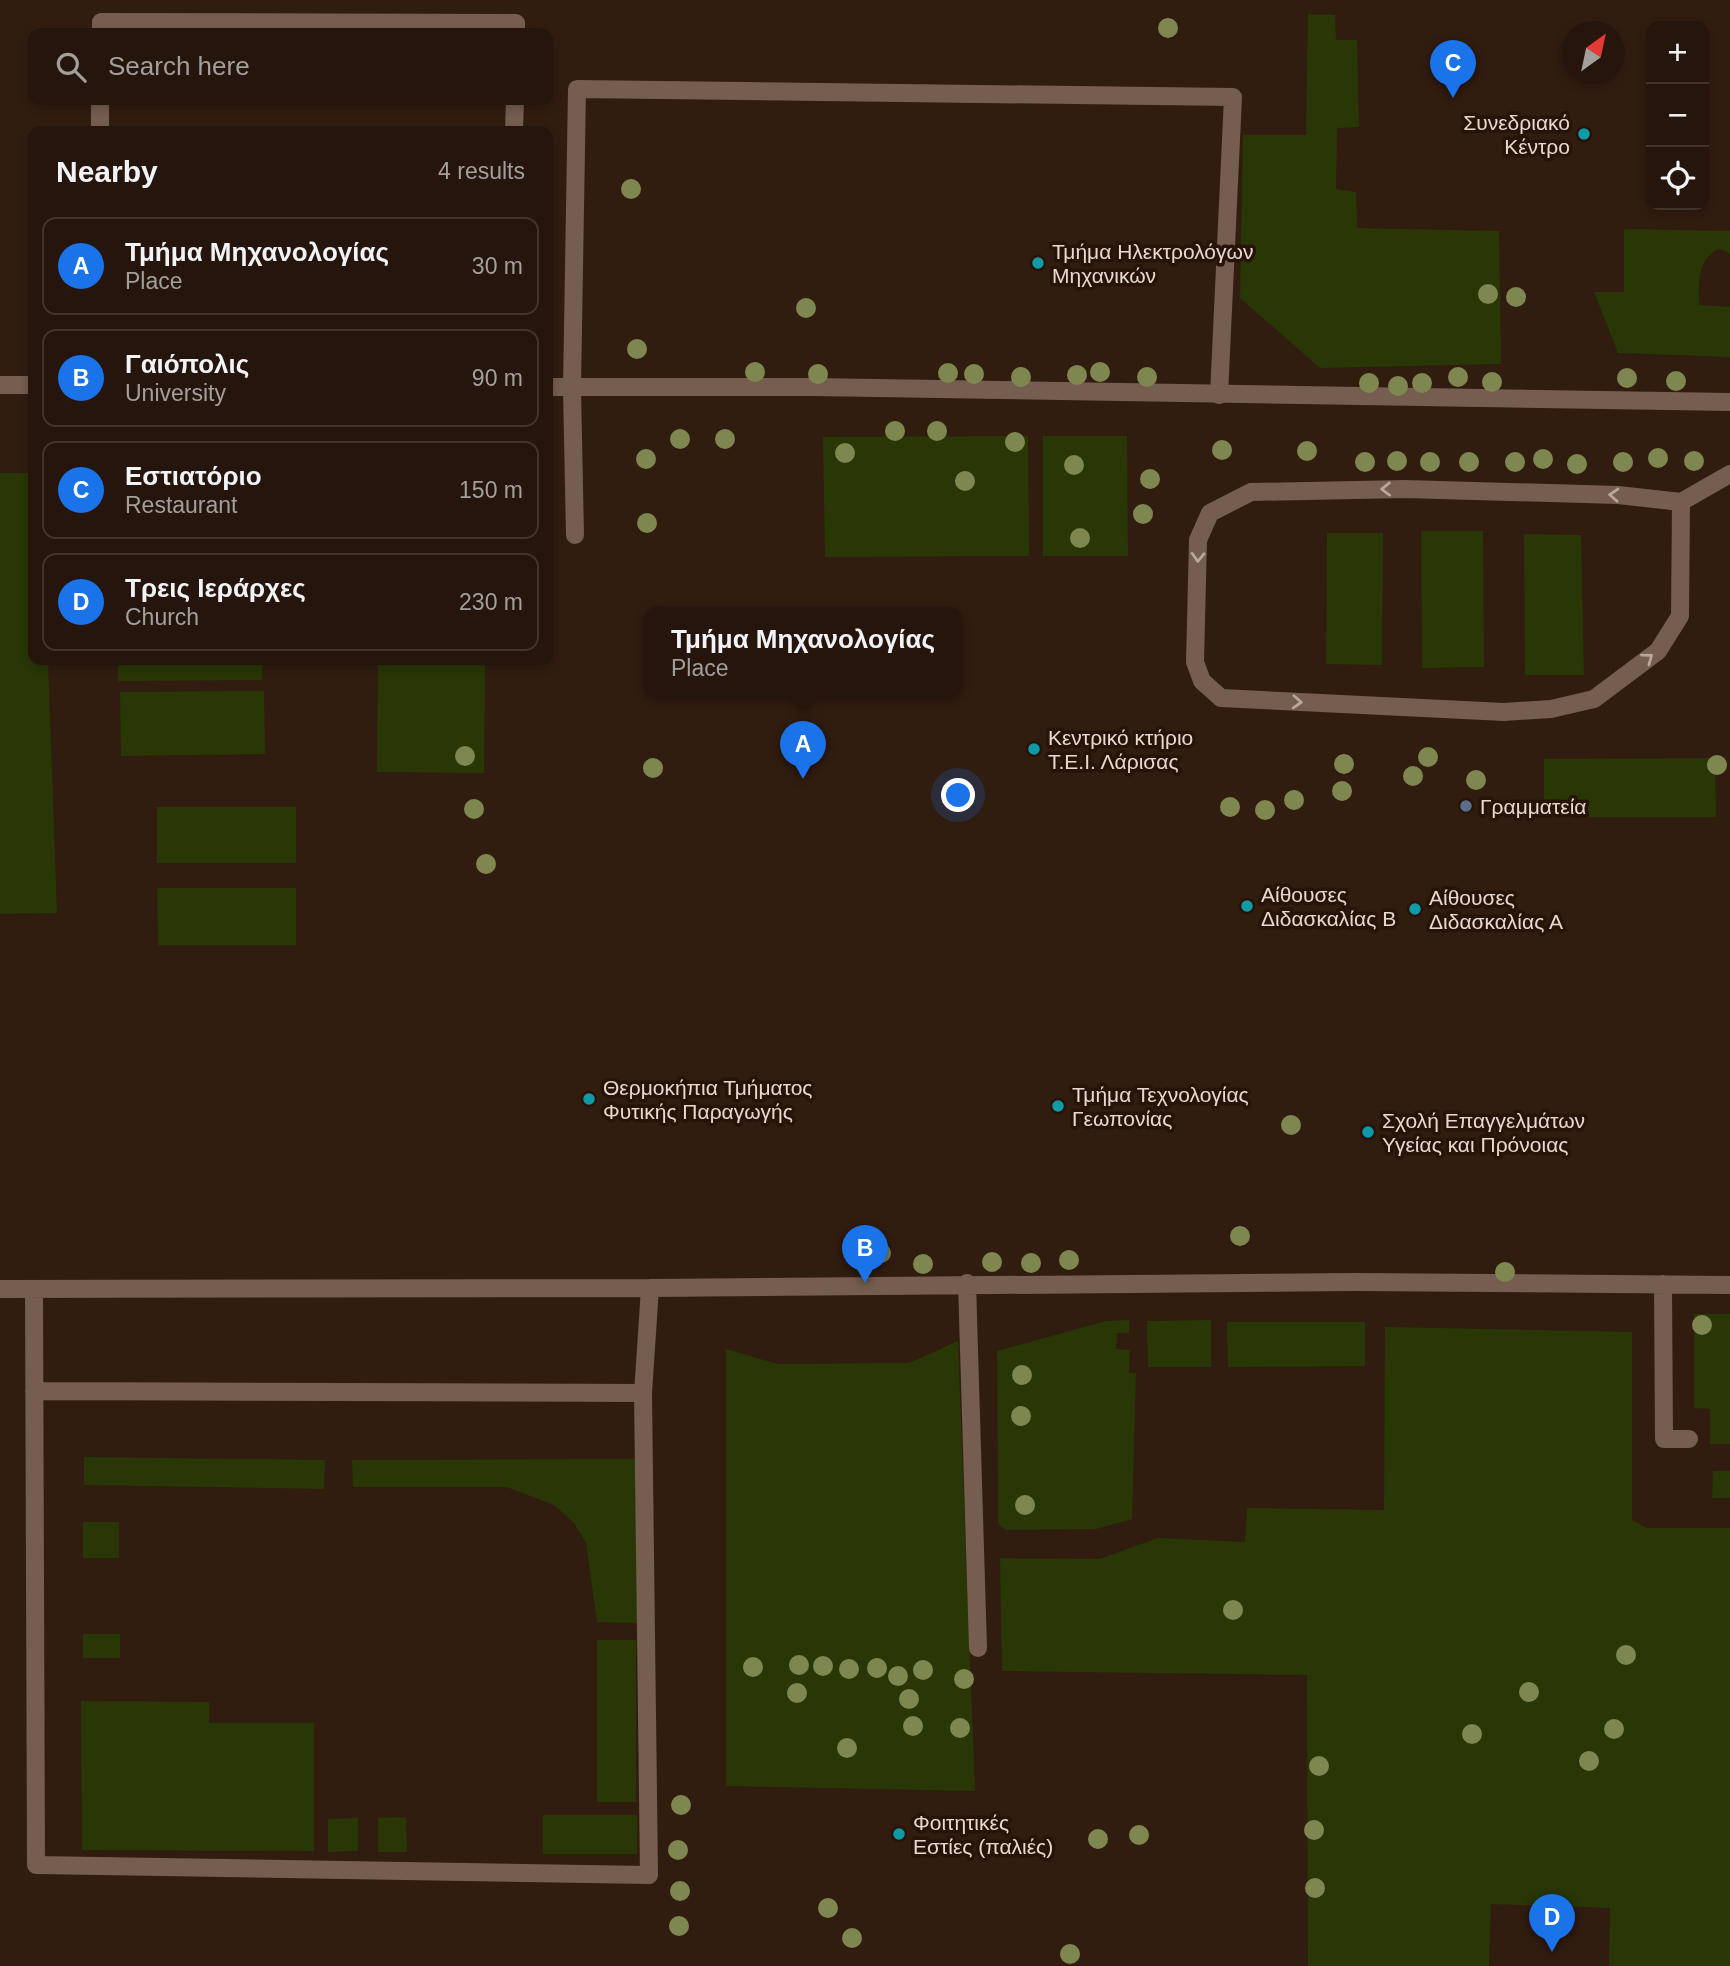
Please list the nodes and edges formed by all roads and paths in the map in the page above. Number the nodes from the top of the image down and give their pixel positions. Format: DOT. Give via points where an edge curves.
graph roads {
  1 [pos="101,28"];
  2 [pos="516,28"];
  3 [pos="100,105"];
  4 [pos="515,105"];
  5 [pos="100,126"];
  6 [pos="514,126"];
  7 [pos="28,384"];
  8 [pos="0,385"];
  9 [pos="553,387"];
  10 [pos="572,387"];
  11 [pos="1219,395"];
  12 [pos="1730,402"];
  13 [pos="1730,474"];
  14 [pos="1681,502"];
  15 [pos="575,535"];
  16 [pos="967,1283"];
  17 [pos="1663,1284"];
  18 [pos="1730,1284"];
  19 [pos="650,1288"];
  20 [pos="0,1289"];
  21 [pos="34,1289"];
  22 [pos="34,1391"];
  23 [pos="643,1393"];
  24 [pos="1689,1439"];
  25 [pos="978,1648"];
  1 -- 2 [label="street" via="101,22 129,22 516,23"];
  3 -- 5 [label="street"];
  4 -- 6 [label="street"];
  7 -- 8 [label="street"];
  9 -- 10 [label="street"];
  10 -- 11 [label="street"];
  10 -- 11 [label="street" via="577,89 1233,97"];
  10 -- 15 [label="street"];
  11 -- 12 [label="street"];
  13 -- 14 [label="street"];
  14 -- 14 [label="street, one-way" via="1618,495 1405,489 1251,492 1210,513 1198,540 1195,662 1202,681 1221,698 1504,712 1551,709 1594,699 1658,651 1681,616"];
  16 -- 17 [label="street"];
  16 -- 19 [label="street"];
  16 -- 25 [label="street"];
  17 -- 18 [label="street"];
  17 -- 24 [label="street" via="1664,1439"];
  19 -- 21 [label="street"];
  19 -- 23 [label="street"];
  20 -- 21 [label="street"];
  21 -- 22 [label="street"];
  22 -- 23 [label="street"];
  22 -- 23 [label="street" via="36,1864 649,1875"];
}
